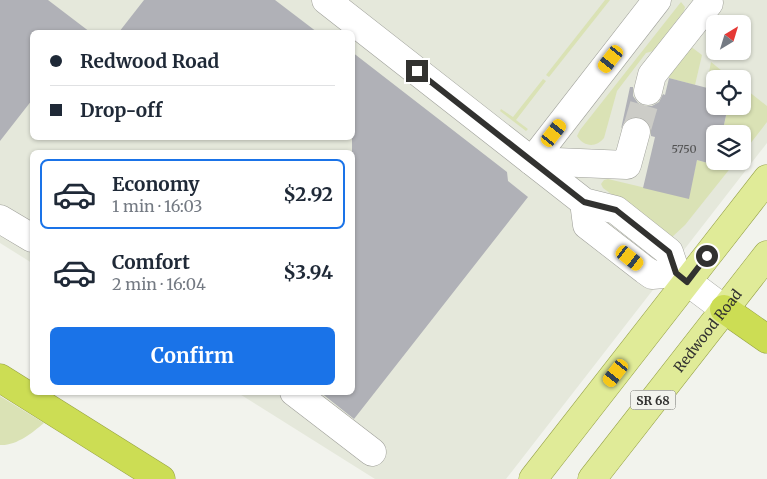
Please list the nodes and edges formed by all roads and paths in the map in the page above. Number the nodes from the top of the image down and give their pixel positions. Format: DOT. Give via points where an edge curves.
graph roads {
  1 [pos="326,0"];
  2 [pos="657,0"];
  3 [pos="709,3"];
  4 [pos="648,91"];
  5 [pos="636,132"];
  6 [pos="532,161"];
  7 [pos="767,179"];
  8 [pos="0,219"];
  9 [pos="30,237"];
  10 [pos="767,255"];
  11 [pos="682,277"];
  12 [pos="724,309"];
  13 [pos="767,339"];
  14 [pos="0,378"];
  15 [pos="298,395"];
  16 [pos="372,452"];
  17 [pos="162,479"];
  18 [pos="533,479"];
  19 [pos="592,479"];
  1 -- 6 [label="lane"];
  2 -- 6 [label="lane"];
  3 -- 4 [label="lane" via="652,75"];
  5 -- 6 [label="lane" via="628,165"];
  6 -- 11 [label="lane" via="584,202 587,225 637,264 652,275"];
  7 -- 11 [label="main road"];
  8 -- 9 [label="lane"];
  10 -- 12 [label="main road, Redwood Road / SR 68"];
  11 -- 12 [label="lane"];
  11 -- 18 [label="main road"];
  12 -- 13 [label="highway"];
  12 -- 19 [label="main road, Redwood Road / SR 68"];
  14 -- 17 [label="highway"];
  15 -- 16 [label="lane"];
}
